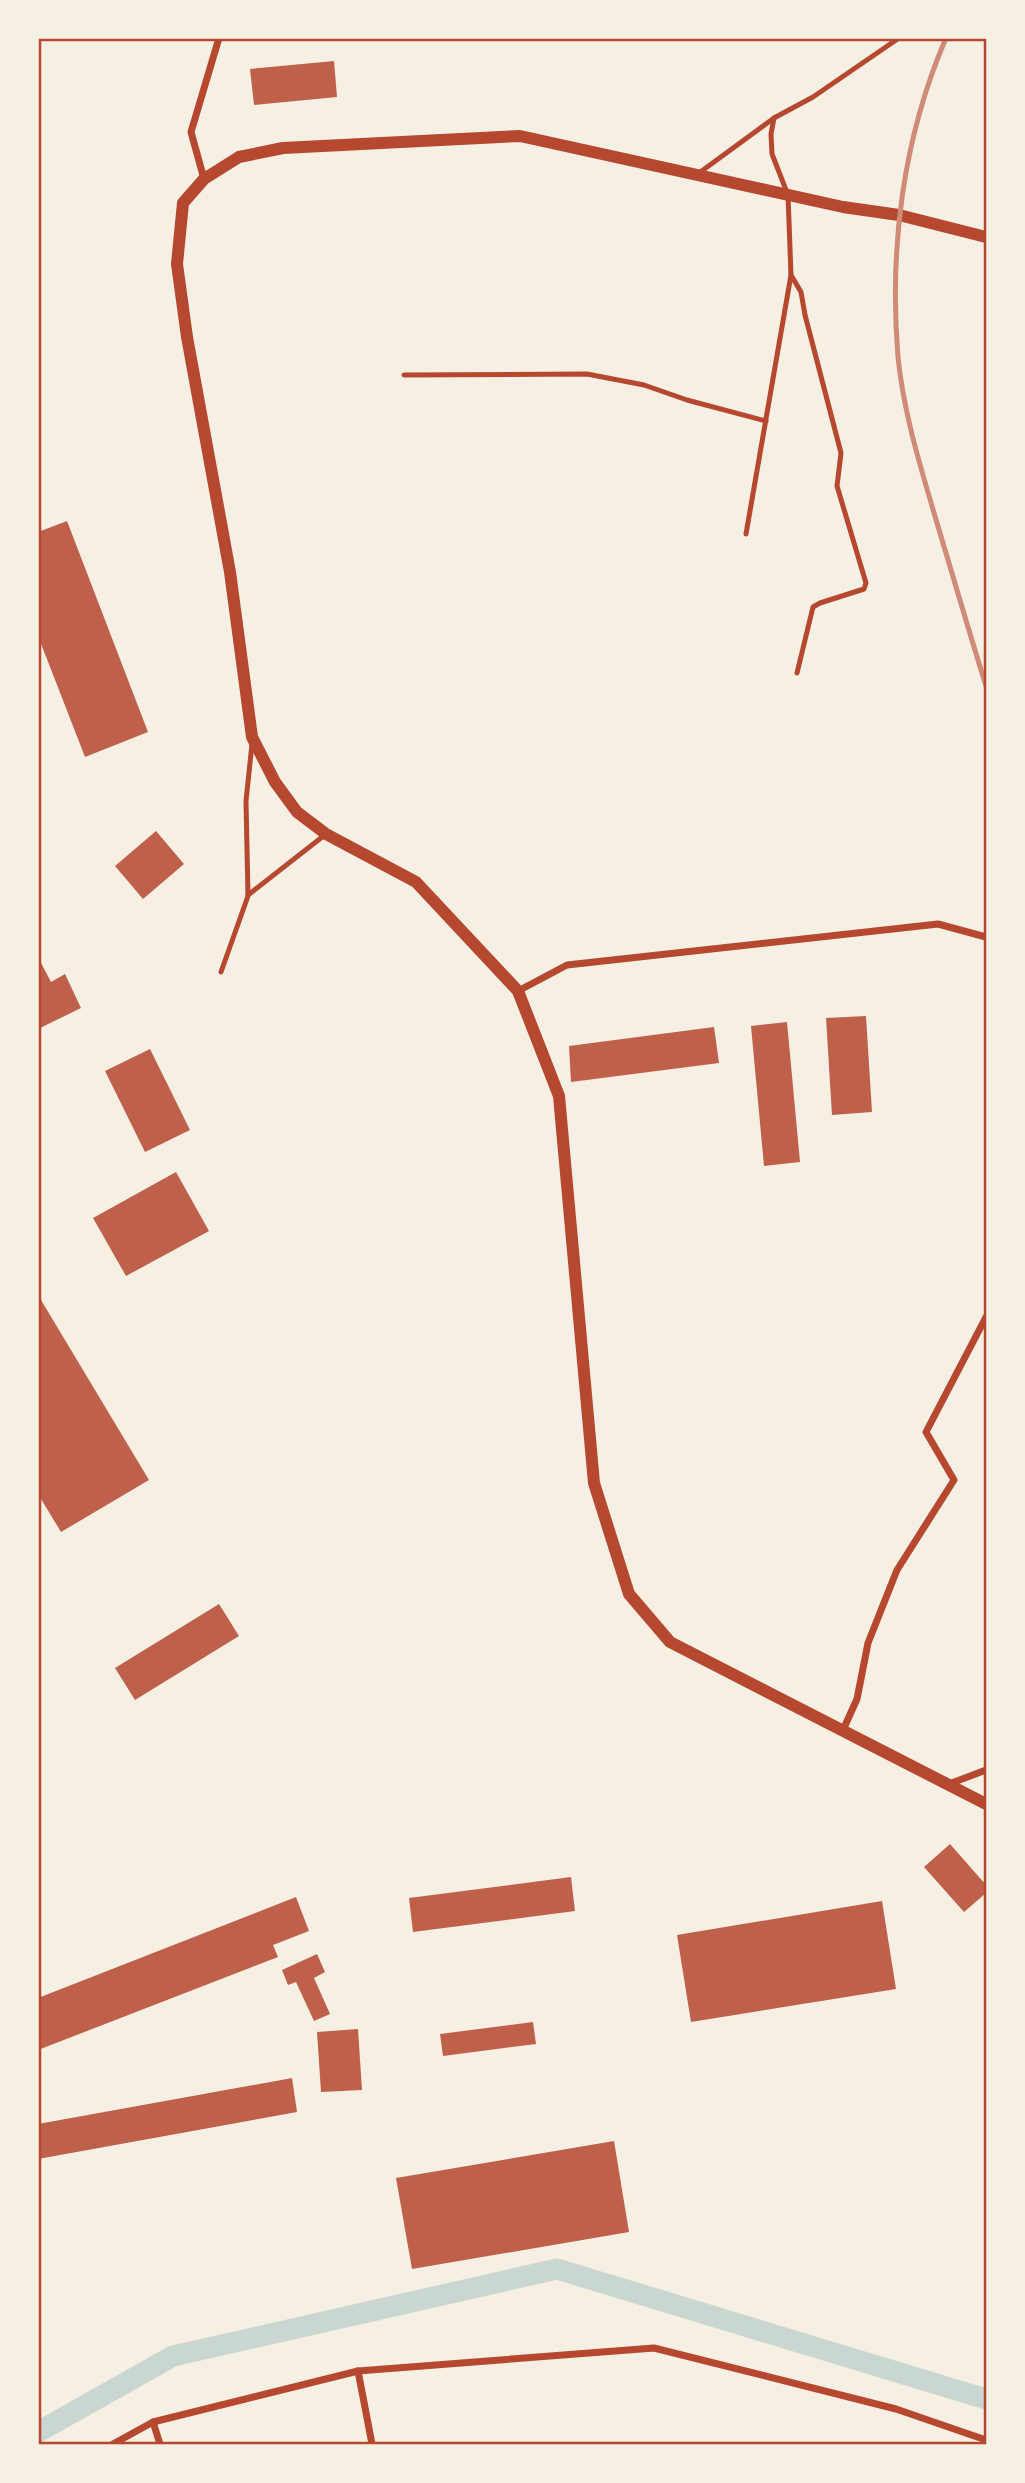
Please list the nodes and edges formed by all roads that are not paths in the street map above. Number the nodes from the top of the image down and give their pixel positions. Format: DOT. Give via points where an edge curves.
graph roads {
  1 [pos="219,38"];
  2 [pos="899,38"];
  3 [pos="774,118"];
  4 [pos="696,175"];
  5 [pos="204,178"];
  6 [pos="788,195"];
  7 [pos="986,237"];
  8 [pos="792,275"];
  9 [pos="404,375"];
  10 [pos="766,421"];
  11 [pos="746,534"];
  12 [pos="797,673"];
  13 [pos="252,737"];
  14 [pos="326,834"];
  15 [pos="248,895"];
  16 [pos="986,937"];
  17 [pos="221,972"];
  18 [pos="518,991"];
  19 [pos="986,1317"];
  20 [pos="843,1730"];
  21 [pos="986,1770"];
  22 [pos="949,1784"];
  23 [pos="986,1804"];
  24 [pos="358,2371"];
  25 [pos="153,2422"];
  26 [pos="986,2440"];
  27 [pos="113,2445"];
  28 [pos="160,2445"];
  29 [pos="372,2445"];
  1 -- 5 [label="street" via="191,132"];
  2 -- 3 [label="lane"];
  3 -- 4 [label="lane"];
  3 -- 6 [label="lane" via="772,154"];
  4 -- 5 [label="street" via="520,136 283,148 239,157"];
  4 -- 6 [label="street"];
  5 -- 13 [label="street" via="183,202 177,264 230,572"];
  6 -- 7 [label="street"];
  6 -- 8 [label="lane"];
  8 -- 10 [label="lane"];
  8 -- 12 [label="lane" via="801,292 841,453 837,486 866,583 864,589 813,607"];
  9 -- 10 [label="lane" via="587,374 644,385"];
  10 -- 11 [label="lane"];
  13 -- 14 [label="street" via="275,782 298,812"];
  13 -- 15 [label="lane" via="246,801"];
  14 -- 15 [label="lane"];
  14 -- 18 [label="street" via="416,882"];
  15 -- 17 [label="lane"];
  16 -- 18 [label="street" via="939,924 567,965"];
  18 -- 20 [label="street" via="559,1096 594,1483 629,1594 670,1642"];
  19 -- 20 [label="street" via="926,1432 954,1480 897,1570"];
  20 -- 22 [label="street"];
  21 -- 22 [label="street"];
  22 -- 23 [label="street"];
  24 -- 25 [label="street"];
  24 -- 26 [label="street" via="654,2348 896,2409"];
  24 -- 29 [label="street"];
  25 -- 27 [label="street"];
  25 -- 28 [label="street"];
}
